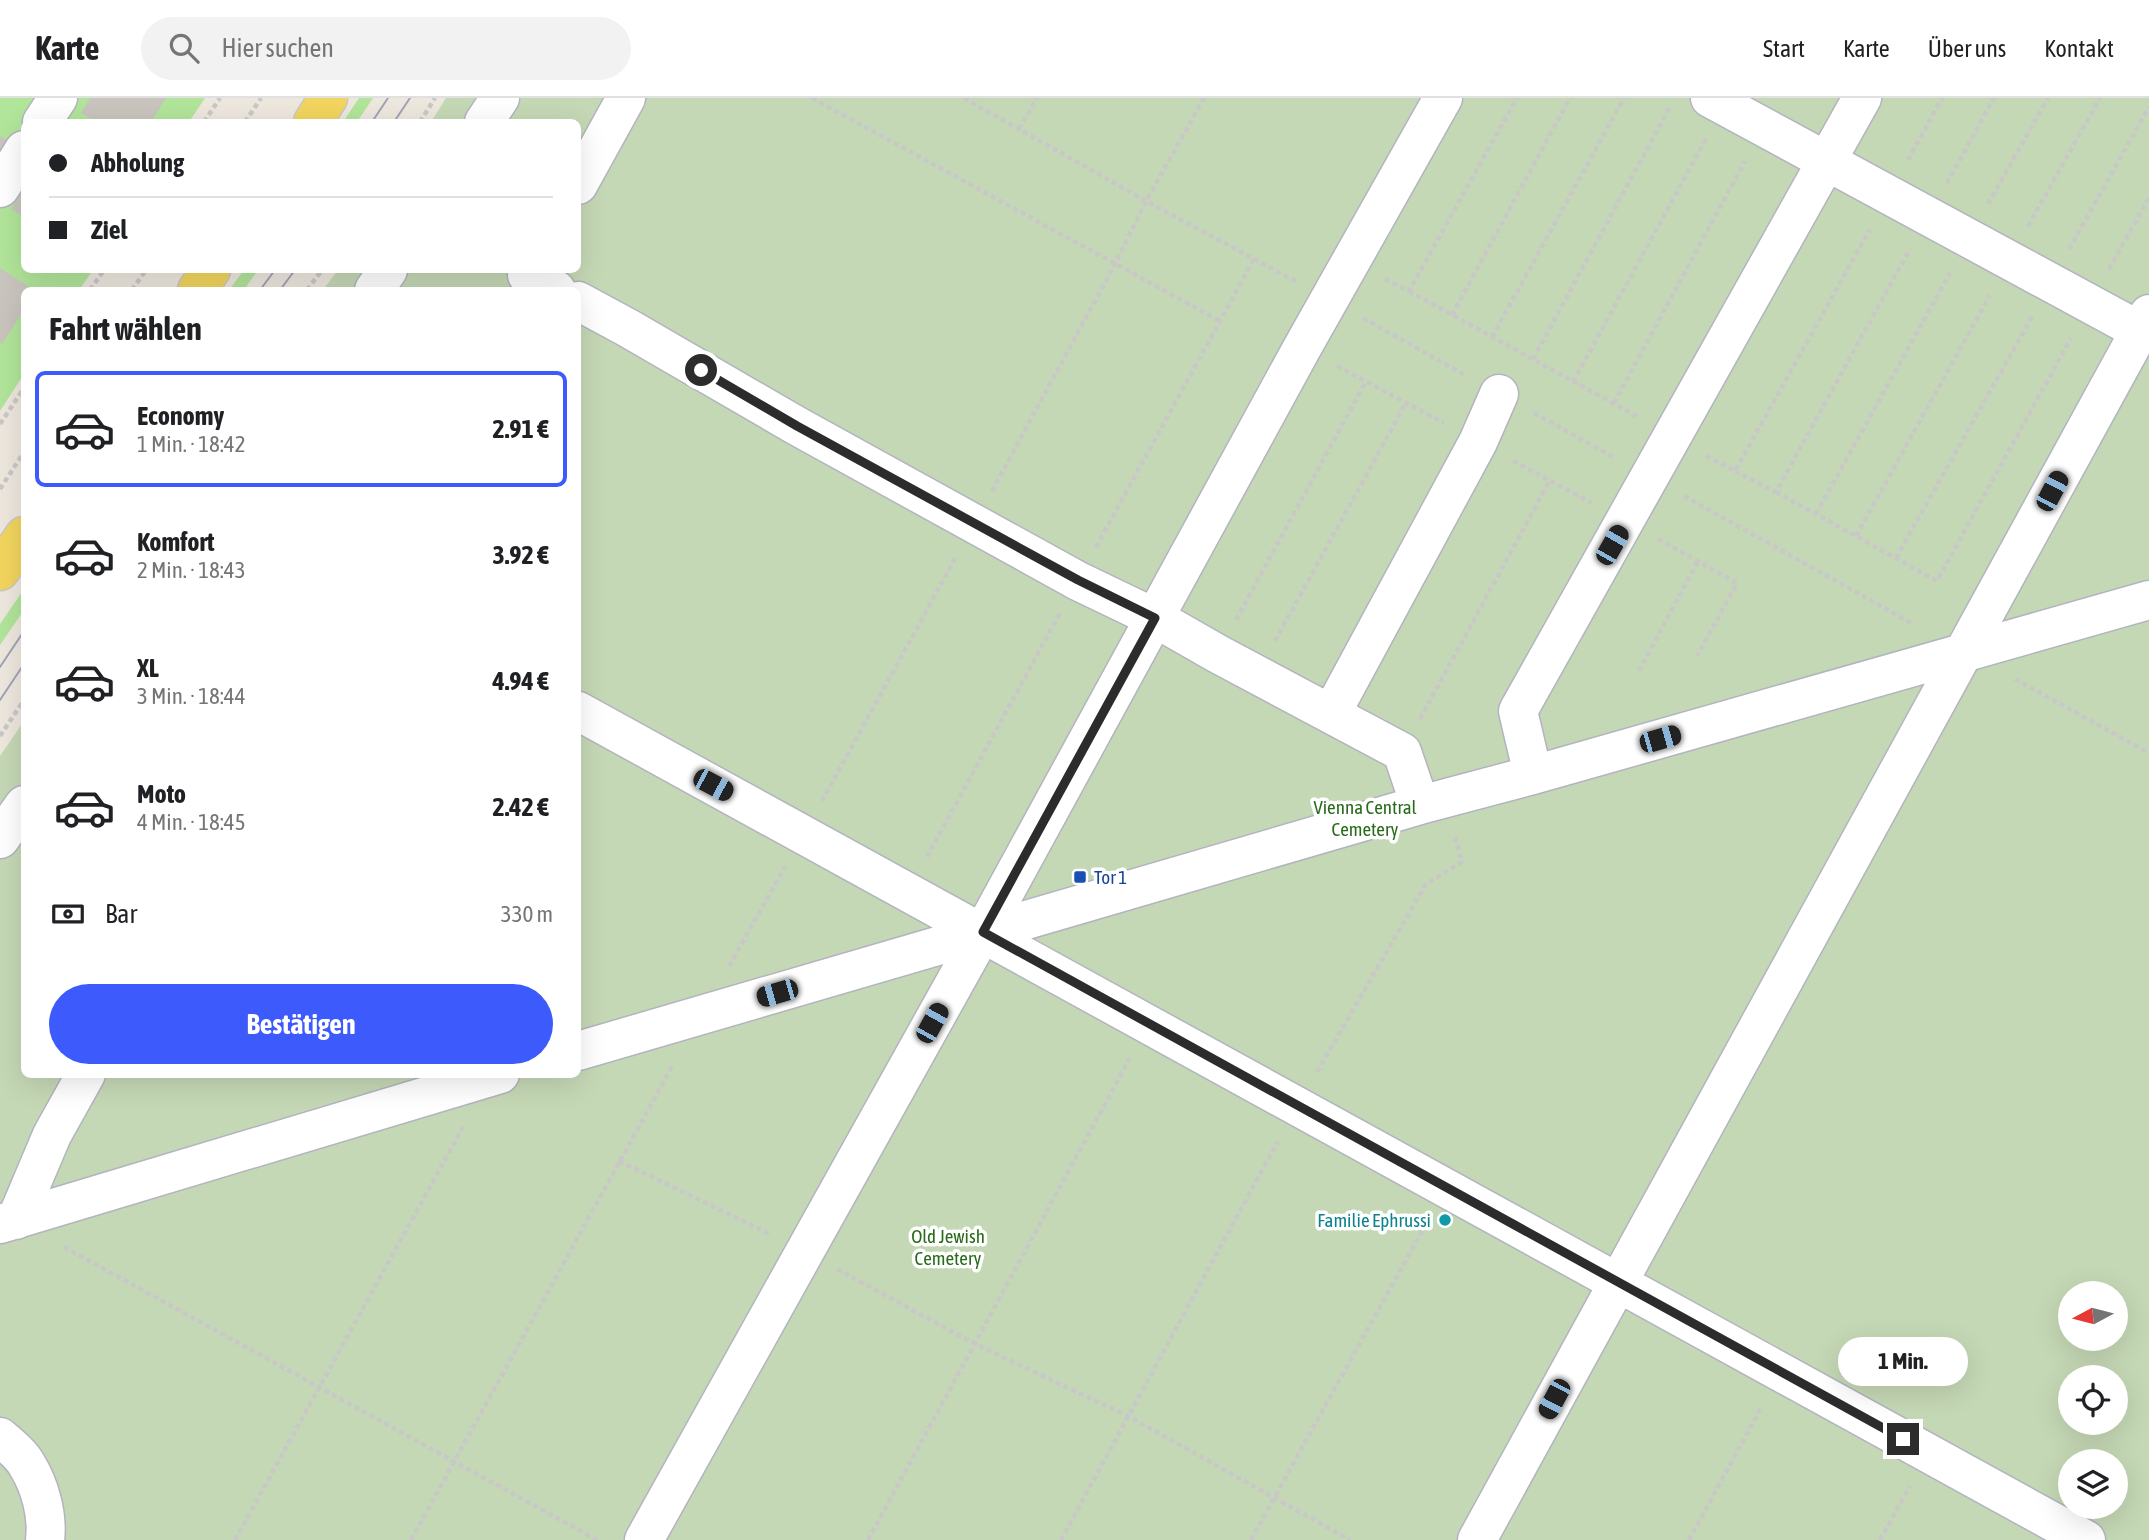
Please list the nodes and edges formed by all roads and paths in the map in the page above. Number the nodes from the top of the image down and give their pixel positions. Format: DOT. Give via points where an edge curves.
graph roads {
  1 [pos="58,98"];
  2 [pos="220,98"];
  3 [pos="261,98"];
  4 [pos="328,98"];
  5 [pos="435,98"];
  6 [pos="500,98"];
  7 [pos="626,98"];
  8 [pos="812,98"];
  9 [pos="964,98"];
  10 [pos="1037,98"];
  11 [pos="1443,98"];
  12 [pos="1517,98"];
  13 [pos="1570,98"];
  14 [pos="1624,98"];
  15 [pos="1675,98"];
  16 [pos="1862,98"];
  17 [pos="1942,98"];
  18 [pos="1994,98"];
  19 [pos="2048,98"];
  20 [pos="2100,98"];
  21 [pos="1717,102"];
  22 [pos="2149,107"];
  23 [pos="44,119"];
  24 [pos="206,119"];
  25 [pos="246,119"];
  26 [pos="315,119"];
  27 [pos="422,119"];
  28 [pos="486,119"];
  29 [pos="1764,127"];
  30 [pos="1019,129"];
  31 [pos="21,155"];
  32 [pos="1825,161"];
  33 [pos="581,180"];
  34 [pos="0,188"];
  35 [pos="1889,195"];
  36 [pos="2149,198"];
  37 [pos="1928,217"];
  38 [pos="1969,239"];
  39 [pos="1351,261"];
  40 [pos="2009,261"];
  41 [pos="2051,283"];
  42 [pos="1409,291"];
  43 [pos="1330,300"];
  44 [pos="581,303"];
  45 [pos="2089,304"];
  46 [pos="1452,315"];
  47 [pos="1220,321"];
  48 [pos="2144,322"];
  49 [pos="1492,337"];
  50 [pos="1302,348"];
  51 [pos="1533,359"];
  52 [pos="1366,381"];
  53 [pos="1573,382"];
  54 [pos="21,392"];
  55 [pos="1499,394"];
  56 [pos="1406,403"];
  57 [pos="1614,404"];
  58 [pos="0,424"];
  59 [pos="1671,436"];
  60 [pos="1478,442"];
  61 [pos="21,457"];
  62 [pos="1735,471"];
  63 [pos="1649,477"];
  64 [pos="1550,480"];
  65 [pos="0,489"];
  66 [pos="1776,492"];
  67 [pos="1816,514"];
  68 [pos="1625,521"];
  69 [pos="1856,536"];
  70 [pos="21,540"];
  71 [pos="1896,558"];
  72 [pos="1698,561"];
  73 [pos="0,571"];
  74 [pos="2149,600"];
  75 [pos="1155,618"];
  76 [pos="1964,652"];
  77 [pos="1218,654"];
  78 [pos="1697,656"];
  79 [pos="1639,671"];
  80 [pos="1256,675"];
  81 [pos="21,704"];
  82 [pos="581,712"];
  83 [pos="1331,714"];
  84 [pos="0,736"];
  85 [pos="1402,752"];
  86 [pos="2149,753"];
  87 [pos="1534,775"];
  88 [pos="1432,802"];
  89 [pos="21,808"];
  90 [pos="0,839"];
  91 [pos="983,932"];
  92 [pos="700,1015"];
  93 [pos="1149,1023"];
  94 [pos="581,1050"];
  95 [pos="84,1078"];
  96 [pos="488,1078"];
  97 [pos="494,1078"];
  98 [pos="1298,1105"];
  99 [pos="620,1161"];
  100 [pos="1446,1187"];
  101 [pos="8,1222"];
  102 [pos="805,1251"];
  103 [pos="1618,1281"];
  104 [pos="975,1344"];
  105 [pos="1781,1371"];
  106 [pos="320,1387"];
  107 [pos="1128,1416"];
  108 [pos="0,1437"];
  109 [pos="1928,1453"];
  110 [pos="455,1462"];
  111 [pos="1274,1497"];
  112 [pos="45,1540"];
  113 [pos="235,1540"];
  114 [pos="411,1540"];
  115 [pos="597,1540"];
  116 [pos="644,1540"];
  117 [pos="868,1540"];
  118 [pos="1060,1540"];
  119 [pos="1251,1540"];
  120 [pos="1350,1540"];
  121 [pos="1477,1540"];
  122 [pos="1689,1540"];
  123 [pos="1880,1540"];
  124 [pos="2086,1540"];
  1 -- 23 [label="lane"];
  2 -- 24 [label="path"];
  3 -- 25 [label="path"];
  4 -- 26 [label="main road"];
  5 -- 27 [label="path"];
  6 -- 28 [label="lane"];
  7 -- 33 [label="lane"];
  8 -- 47 [label="path"];
  9 -- 30 [label="path"];
  10 -- 30 [label="path"];
  11 -- 39 [label="lane"];
  12 -- 42 [label="path"];
  13 -- 46 [label="path"];
  14 -- 49 [label="path"];
  15 -- 51 [label="path"];
  16 -- 32 [label="lane"];
  17 -- 35 [label="path"];
  18 -- 37 [label="path"];
  19 -- 38 [label="path"];
  20 -- 40 [label="path"];
  21 -- 29 [label="lane"];
  21 -- 53 [label="path"];
  22 -- 41 [label="path"];
  29 -- 32 [label="lane"];
  29 -- 57 [label="path"];
  30 -- 43 [label="path"];
  31 -- 34 [label="lane"];
  32 -- 35 [label="lane"];
  32 -- 59 [label="lane"];
  35 -- 37 [label="lane"];
  35 -- 62 [label="path"];
  36 -- 45 [label="path"];
  37 -- 38 [label="lane"];
  37 -- 66 [label="path"];
  38 -- 40 [label="lane"];
  38 -- 67 [label="path"];
  39 -- 42 [label="path"];
  39 -- 43 [label="lane"];
  40 -- 41 [label="lane"];
  40 -- 69 [label="path"];
  41 -- 45 [label="lane"];
  41 -- 71 [label="path"];
  42 -- 46 [label="path"];
  43 -- 50 [label="lane"];
  43 -- 55 [label="path"];
  44 -- 75 [label="lane" via="1066,574"];
  45 -- 48 [label="lane"];
  45 -- 71 [label="path" via="1937,581"];
  46 -- 49 [label="path"];
  48 -- 76 [label="lane"];
  49 -- 51 [label="path"];
  50 -- 52 [label="path"];
  50 -- 75 [label="lane"];
  51 -- 53 [label="path"];
  52 -- 56 [label="path"];
  52 -- 77 [label="path"];
  53 -- 57 [label="path"];
  54 -- 58 [label="path"];
  55 -- 60 [label="lane"];
  55 -- 63 [label="path"];
  56 -- 60 [label="path"];
  56 -- 80 [label="path"];
  57 -- 59 [label="path"];
  59 -- 62 [label="path"];
  59 -- 63 [label="lane"];
  60 -- 64 [label="path"];
  60 -- 83 [label="lane"];
  61 -- 65 [label="path"];
  62 -- 66 [label="path"];
  63 -- 68 [label="lane"];
  63 -- 76 [label="path"];
  64 -- 68 [label="path"];
  64 -- 85 [label="path"];
  66 -- 67 [label="path"];
  67 -- 69 [label="path"];
  68 -- 72 [label="path"];
  68 -- 87 [label="lane" via="1518,711"];
  69 -- 71 [label="path"];
  70 -- 73 [label="main road"];
  72 -- 78 [label="path" via="1737,583"];
  72 -- 79 [label="path"];
  74 -- 76 [label="lane"];
  75 -- 77 [label="lane"];
  75 -- 91 [label="lane"];
  76 -- 86 [label="path"];
  76 -- 87 [label="lane"];
  76 -- 103 [label="lane"];
  77 -- 80 [label="lane"];
  80 -- 83 [label="lane"];
  81 -- 84 [label="path"];
  82 -- 91 [label="lane"];
  83 -- 85 [label="lane"];
  85 -- 88 [label="lane"];
  87 -- 88 [label="lane"];
  88 -- 91 [label="lane"];
  88 -- 98 [label="path" via="1462,862 1426,884"];
  89 -- 90 [label="lane"];
  91 -- 92 [label="lane"];
  91 -- 93 [label="lane"];
  91 -- 102 [label="lane"];
  92 -- 94 [label="lane"];
  92 -- 99 [label="path"];
  93 -- 98 [label="lane"];
  93 -- 104 [label="path"];
  95 -- 101 [label="lane"];
  96 -- 101 [label="lane"];
  97 -- 106 [label="path"];
  98 -- 100 [label="lane"];
  98 -- 107 [label="path"];
  99 -- 102 [label="path"];
  99 -- 110 [label="path"];
  100 -- 103 [label="lane"];
  100 -- 111 [label="path"];
  101 -- 106 [label="path"];
  102 -- 104 [label="path"];
  102 -- 116 [label="lane"];
  103 -- 105 [label="lane"];
  103 -- 121 [label="lane"];
  104 -- 107 [label="path"];
  104 -- 117 [label="path"];
  105 -- 109 [label="lane"];
  105 -- 122 [label="path"];
  106 -- 110 [label="path"];
  106 -- 113 [label="path"];
  107 -- 111 [label="path"];
  107 -- 118 [label="path"];
  108 -- 112 [label="lane" via="26,1462 41,1494"];
  109 -- 123 [label="path"];
  109 -- 124 [label="lane"];
  110 -- 114 [label="path"];
  110 -- 115 [label="path"];
  111 -- 119 [label="path"];
  111 -- 120 [label="path"];
}
